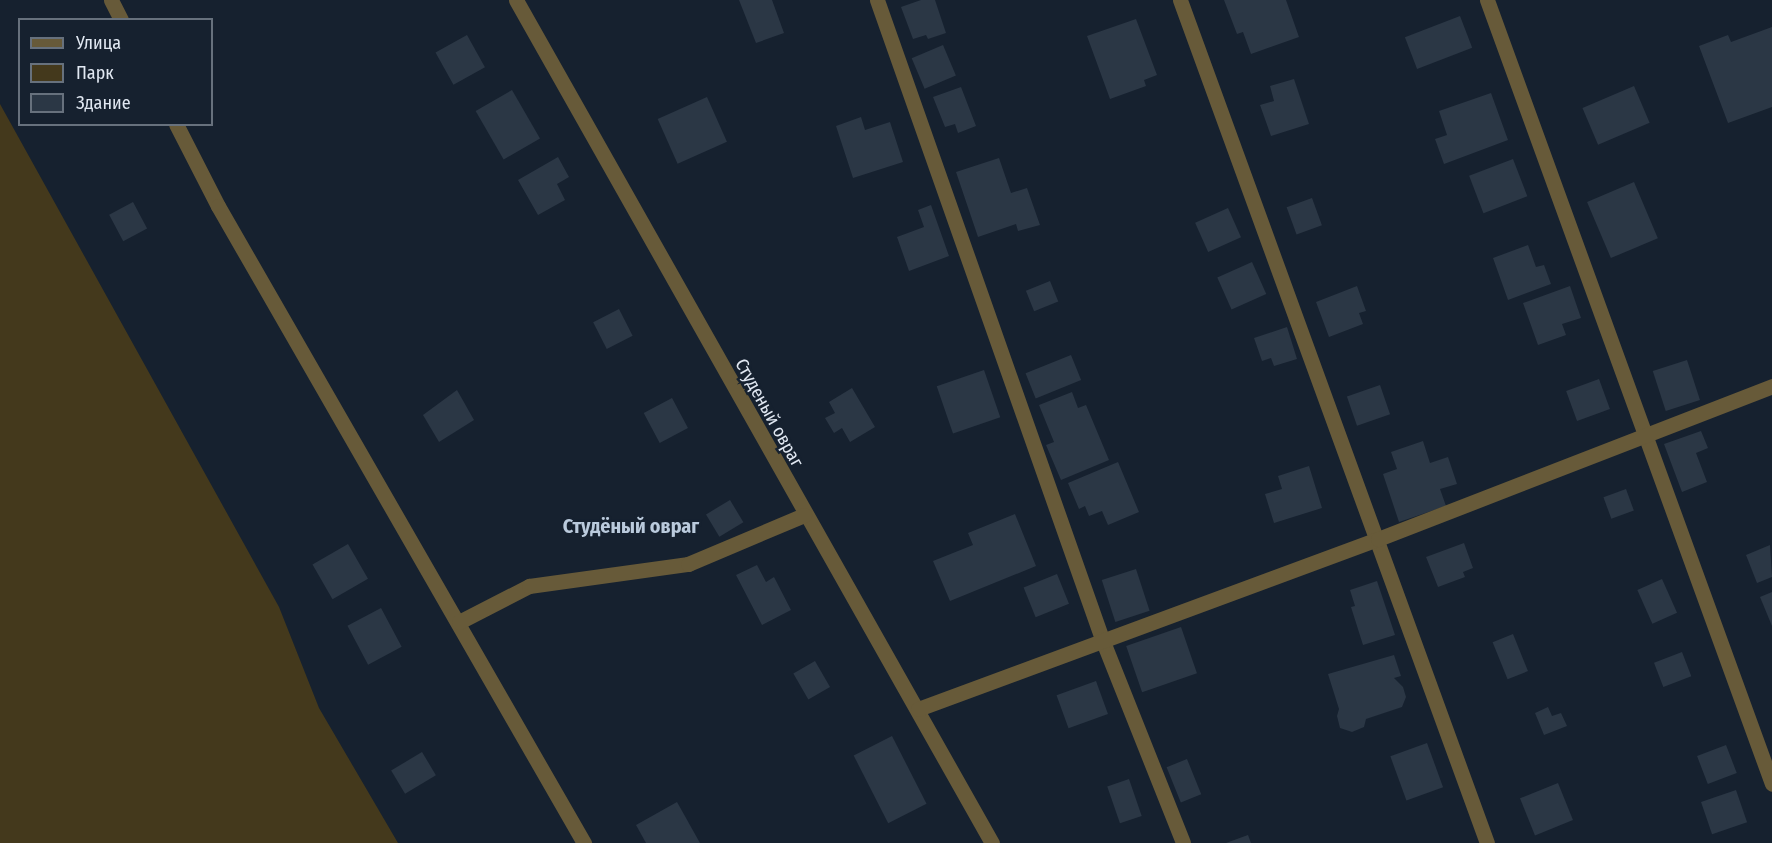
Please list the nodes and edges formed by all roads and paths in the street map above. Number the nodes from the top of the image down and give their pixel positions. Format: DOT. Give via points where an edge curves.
graph roads {
  1 [pos="111,0"];
  2 [pos="516,0"];
  3 [pos="877,0"];
  4 [pos="1180,0"];
  5 [pos="1487,0"];
  6 [pos="120,18"];
  7 [pos="177,126"];
  8 [pos="1772,386"];
  9 [pos="1647,436"];
  10 [pos="804,515"];
  11 [pos="1378,539"];
  12 [pos="459,622"];
  13 [pos="1102,639"];
  14 [pos="918,709"];
  15 [pos="1772,784"];
  16 [pos="584,843"];
  17 [pos="992,843"];
  18 [pos="1183,843"];
  19 [pos="1487,843"];
  1 -- 6 [label="street"];
  2 -- 10 [label="street, Студеный овраг"];
  3 -- 13 [label="street"];
  4 -- 11 [label="street"];
  5 -- 9 [label="street"];
  7 -- 12 [label="street" via="218,206"];
  8 -- 9 [label="street"];
  9 -- 11 [label="street"];
  9 -- 15 [label="street"];
  10 -- 12 [label="street" via="688,564 529,585"];
  10 -- 14 [label="street, Студеный овраг"];
  11 -- 13 [label="street"];
  11 -- 19 [label="street"];
  12 -- 16 [label="street"];
  13 -- 14 [label="street"];
  13 -- 18 [label="street"];
  14 -- 17 [label="street, Студеный овраг"];
}
